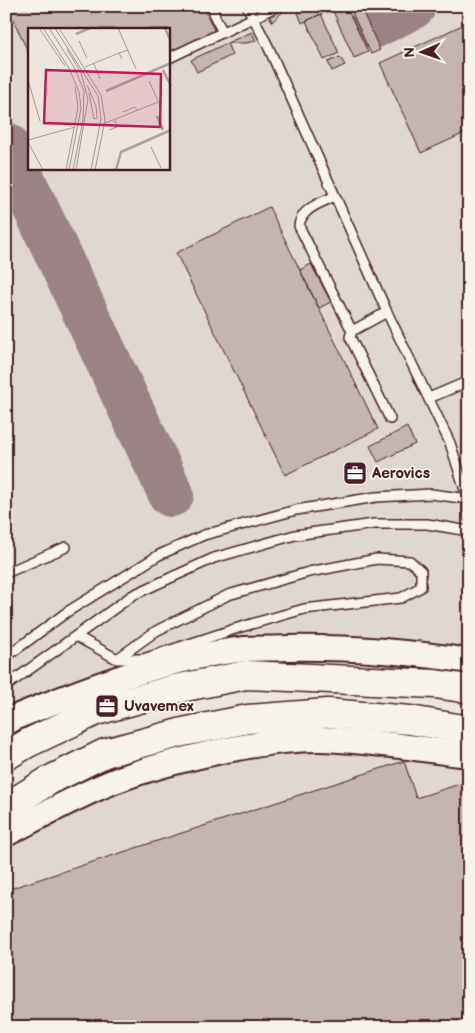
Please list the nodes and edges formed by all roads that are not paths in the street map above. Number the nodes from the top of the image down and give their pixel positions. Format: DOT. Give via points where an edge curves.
graph roads {
  1 [pos="214,6"];
  2 [pos="248,6"];
  3 [pos="278,6"];
  4 [pos="253,19"];
  5 [pos="223,32"];
  6 [pos="170,58"];
  7 [pos="335,196"];
  8 [pos="387,312"];
  9 [pos="352,331"];
  10 [pos="469,381"];
  11 [pos="429,398"];
  12 [pos="390,419"];
  13 [pos="469,499"];
  14 [pos="469,518"];
  15 [pos="469,531"];
  16 [pos="66,547"];
  17 [pos="6,573"];
  18 [pos="76,636"];
  19 [pos="6,657"];
  20 [pos="117,658"];
  21 [pos="469,662"];
  22 [pos="6,686"];
  23 [pos="469,689"];
  24 [pos="6,723"];
  25 [pos="469,730"];
  26 [pos="469,755"];
  27 [pos="6,756"];
  28 [pos="6,807"];
  29 [pos="6,834"];
  1 -- 5 [label="lane" via="214,16"];
  2 -- 4 [label="lane"];
  3 -- 4 [label="lane"];
  4 -- 5 [label="lane"];
  4 -- 7 [label="lane"];
  5 -- 6 [label="lane"];
  7 -- 8 [label="lane"];
  7 -- 9 [label="lane" via="304,212 299,226"];
  8 -- 9 [label="lane"];
  8 -- 11 [label="lane"];
  9 -- 12 [label="lane" via="350,337"];
  10 -- 11 [label="lane"];
  11 -- 13 [label="lane" via="450,443"];
  13 -- 14 [label="lane"];
  13 -- 19 [label="lane" via="431,494 376,497 296,510 204,535 159,555 67,612"];
  15 -- 18 [label="lane" via="416,523 374,524 295,535 214,558 169,578 134,595"];
  16 -- 17 [label="lane"];
  18 -- 20 [label="lane"];
  18 -- 22 [label="lane"];
  20 -- 20 [label="lane" via="143,659 304,609 401,598 421,587 421,571 410,561 377,559 309,572 228,595 156,631"];
  21 -- 24 [label="street" via="327,647 246,649 149,669 85,689"];
  23 -- 27 [label="main road" via="426,683 246,675 175,689 96,711"];
  25 -- 28 [label="main road" via="328,712 248,719 105,753 50,780"];
  26 -- 29 [label="street" via="319,739 250,745 141,772 61,805"];
}
